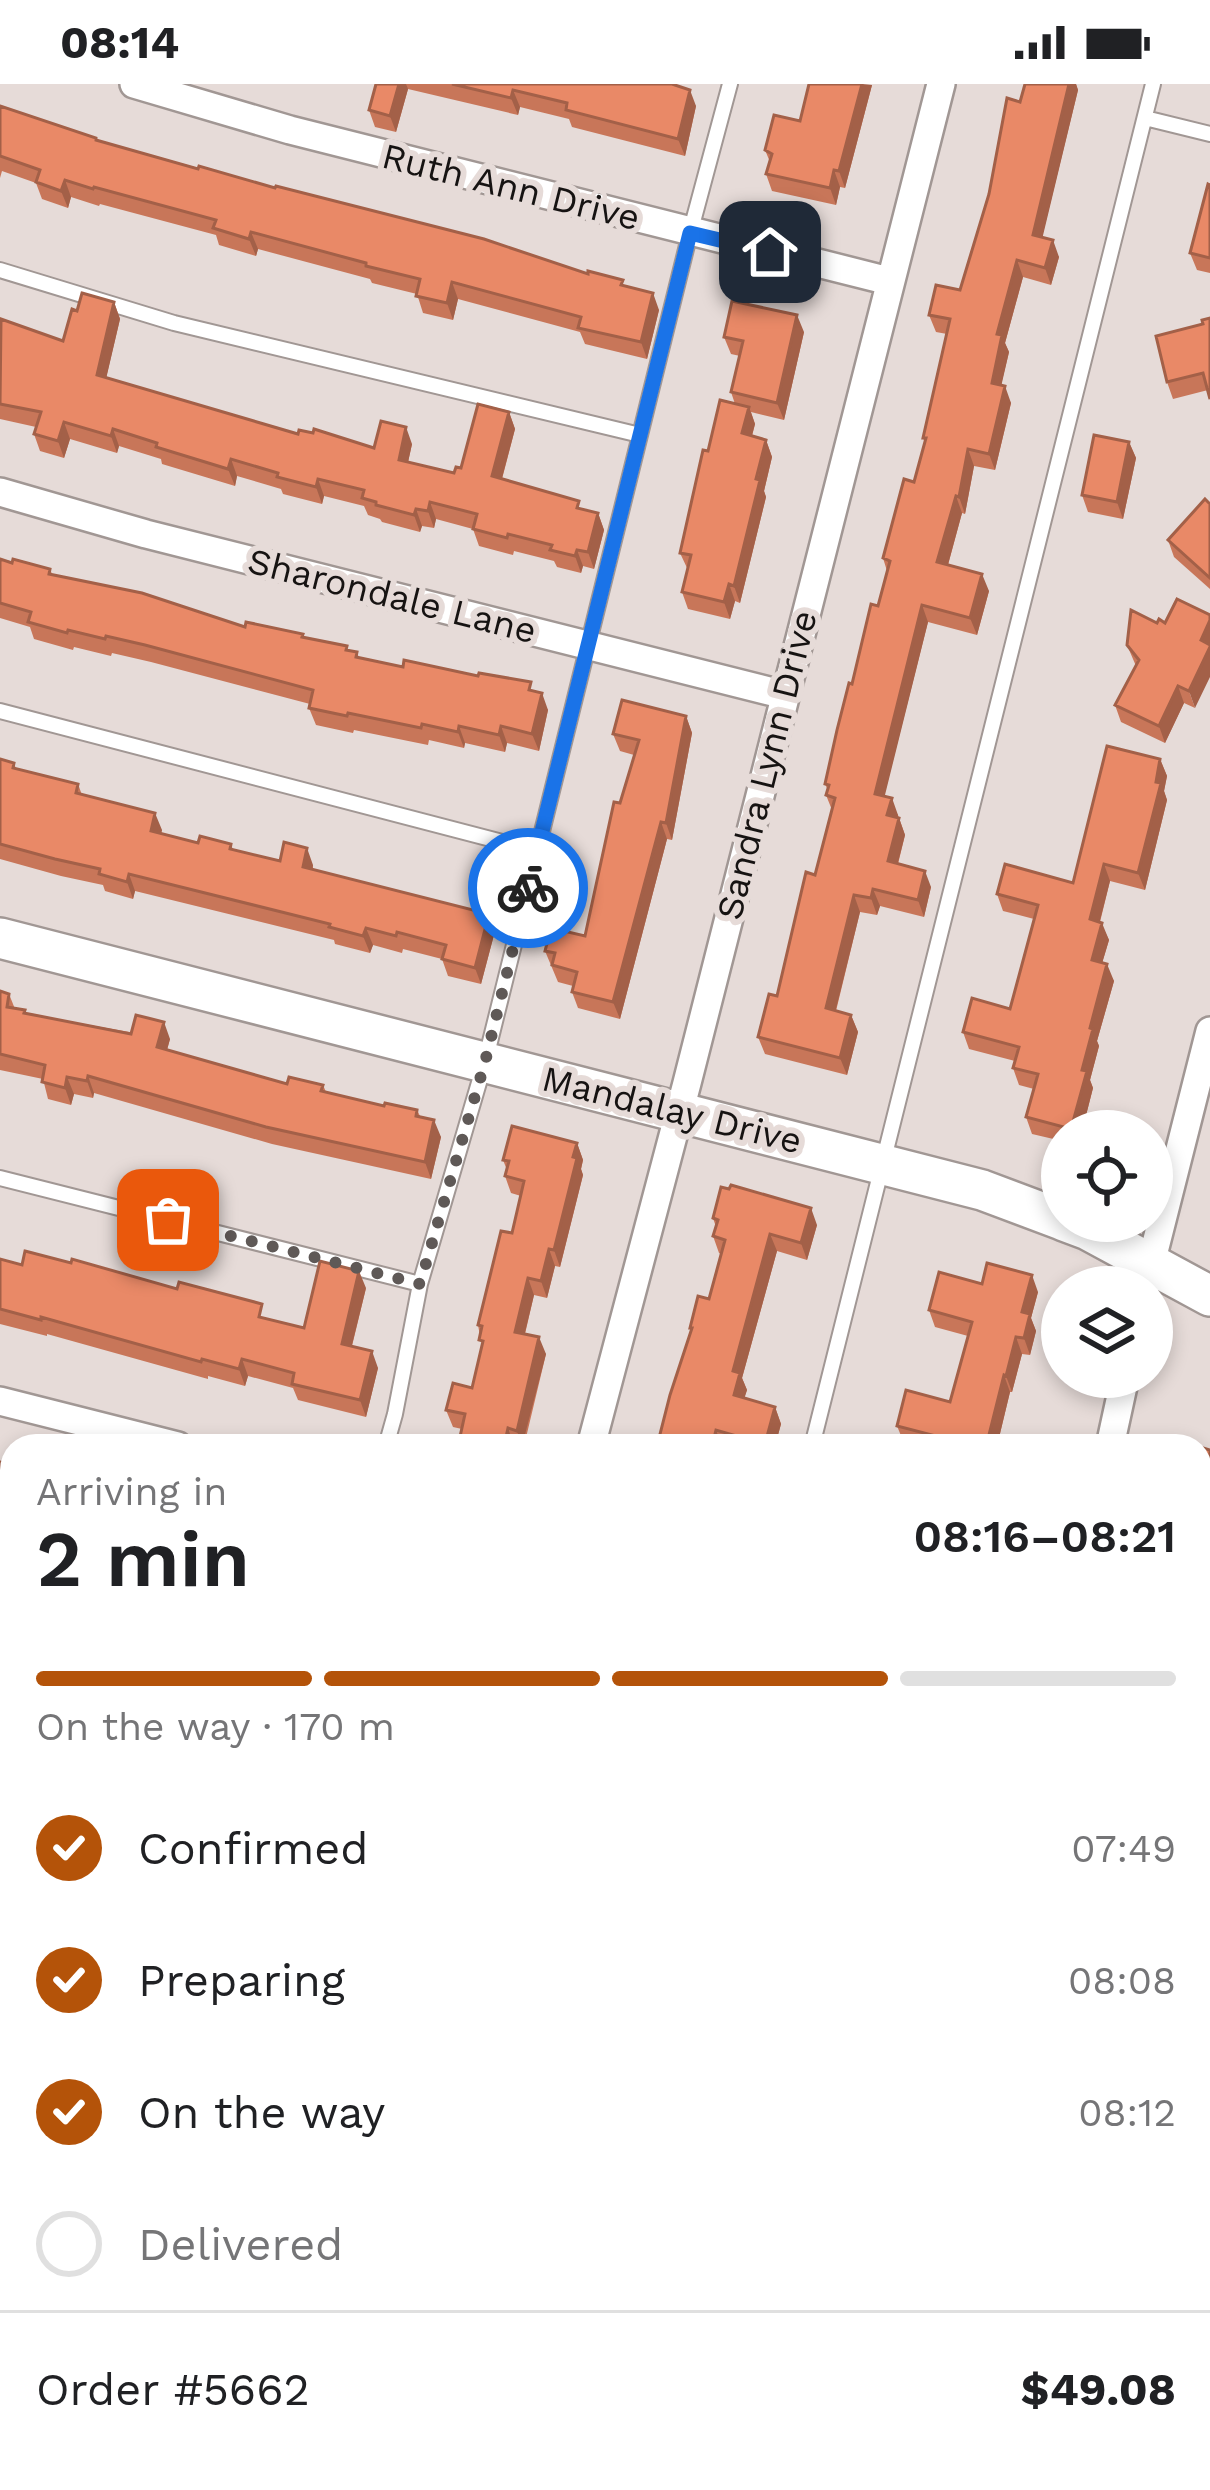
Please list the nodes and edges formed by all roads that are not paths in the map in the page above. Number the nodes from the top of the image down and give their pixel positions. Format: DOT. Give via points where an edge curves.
graph roads {
  1 [pos="134,84"];
  2 [pos="730,84"];
  3 [pos="940,84"];
  4 [pos="1154,84"];
  5 [pos="1145,118"];
  6 [pos="1210,134"];
  7 [pos="690,233"];
  8 [pos="0,270"];
  9 [pos="889,281"];
  10 [pos="640,435"];
  11 [pos="0,492"];
  12 [pos="587,646"];
  13 [pos="785,695"];
  14 [pos="0,711"];
  15 [pos="537,851"];
  16 [pos="0,938"];
  17 [pos="1210,1031"];
  18 [pos="485,1062"];
  19 [pos="679,1112"];
  20 [pos="881,1164"];
  21 [pos="0,1178"];
  22 [pos="1041,1213"];
  23 [pos="1104,1242"];
  24 [pos="1136,1266"];
  25 [pos="1150,1266"];
  26 [pos="1173,1283"];
  27 [pos="420,1284"];
  28 [pos="1210,1295"];
  29 [pos="1120,1398"];
  30 [pos="0,1401"];
  31 [pos="131,1434"];
  32 [pos="389,1434"];
  33 [pos="594,1434"];
  34 [pos="815,1434"];
  35 [pos="1113,1434"];
  1 -- 7 [label="street, Ruth Ann Drive"];
  2 -- 7 [label="lane"];
  3 -- 9 [label="street, Sandra Lynn Drive"];
  4 -- 5 [label="lane"];
  5 -- 6 [label="lane"];
  5 -- 20 [label="lane"];
  7 -- 9 [label="street, Ruth Ann Drive"];
  7 -- 10 [label="lane"];
  8 -- 10 [label="lane" via="174,323"];
  9 -- 13 [label="street, Sandra Lynn Drive"];
  10 -- 12 [label="lane"];
  11 -- 12 [label="street, Sharondale Lane"];
  12 -- 13 [label="street, Sharondale Lane"];
  12 -- 15 [label="lane"];
  13 -- 19 [label="street, Sandra Lynn Drive"];
  14 -- 15 [label="lane"];
  15 -- 18 [label="lane"];
  16 -- 18 [label="street, Mandalay Drive"];
  17 -- 25 [label="street"];
  18 -- 19 [label="street, Mandalay Drive"];
  18 -- 27 [label="lane"];
  19 -- 20 [label="street, Mandalay Drive"];
  19 -- 33 [label="street, Sandra Lynn Drive"];
  20 -- 22 [label="street, Mandalay Drive"];
  20 -- 34 [label="lane"];
  21 -- 27 [label="lane"];
  23 -- 24 [label="street, Mandalay Drive"];
  26 -- 28 [label="street, Mandalay Drive"];
  27 -- 32 [label="lane"];
  29 -- 35 [label="street"];
  30 -- 31 [label="street"];
}
